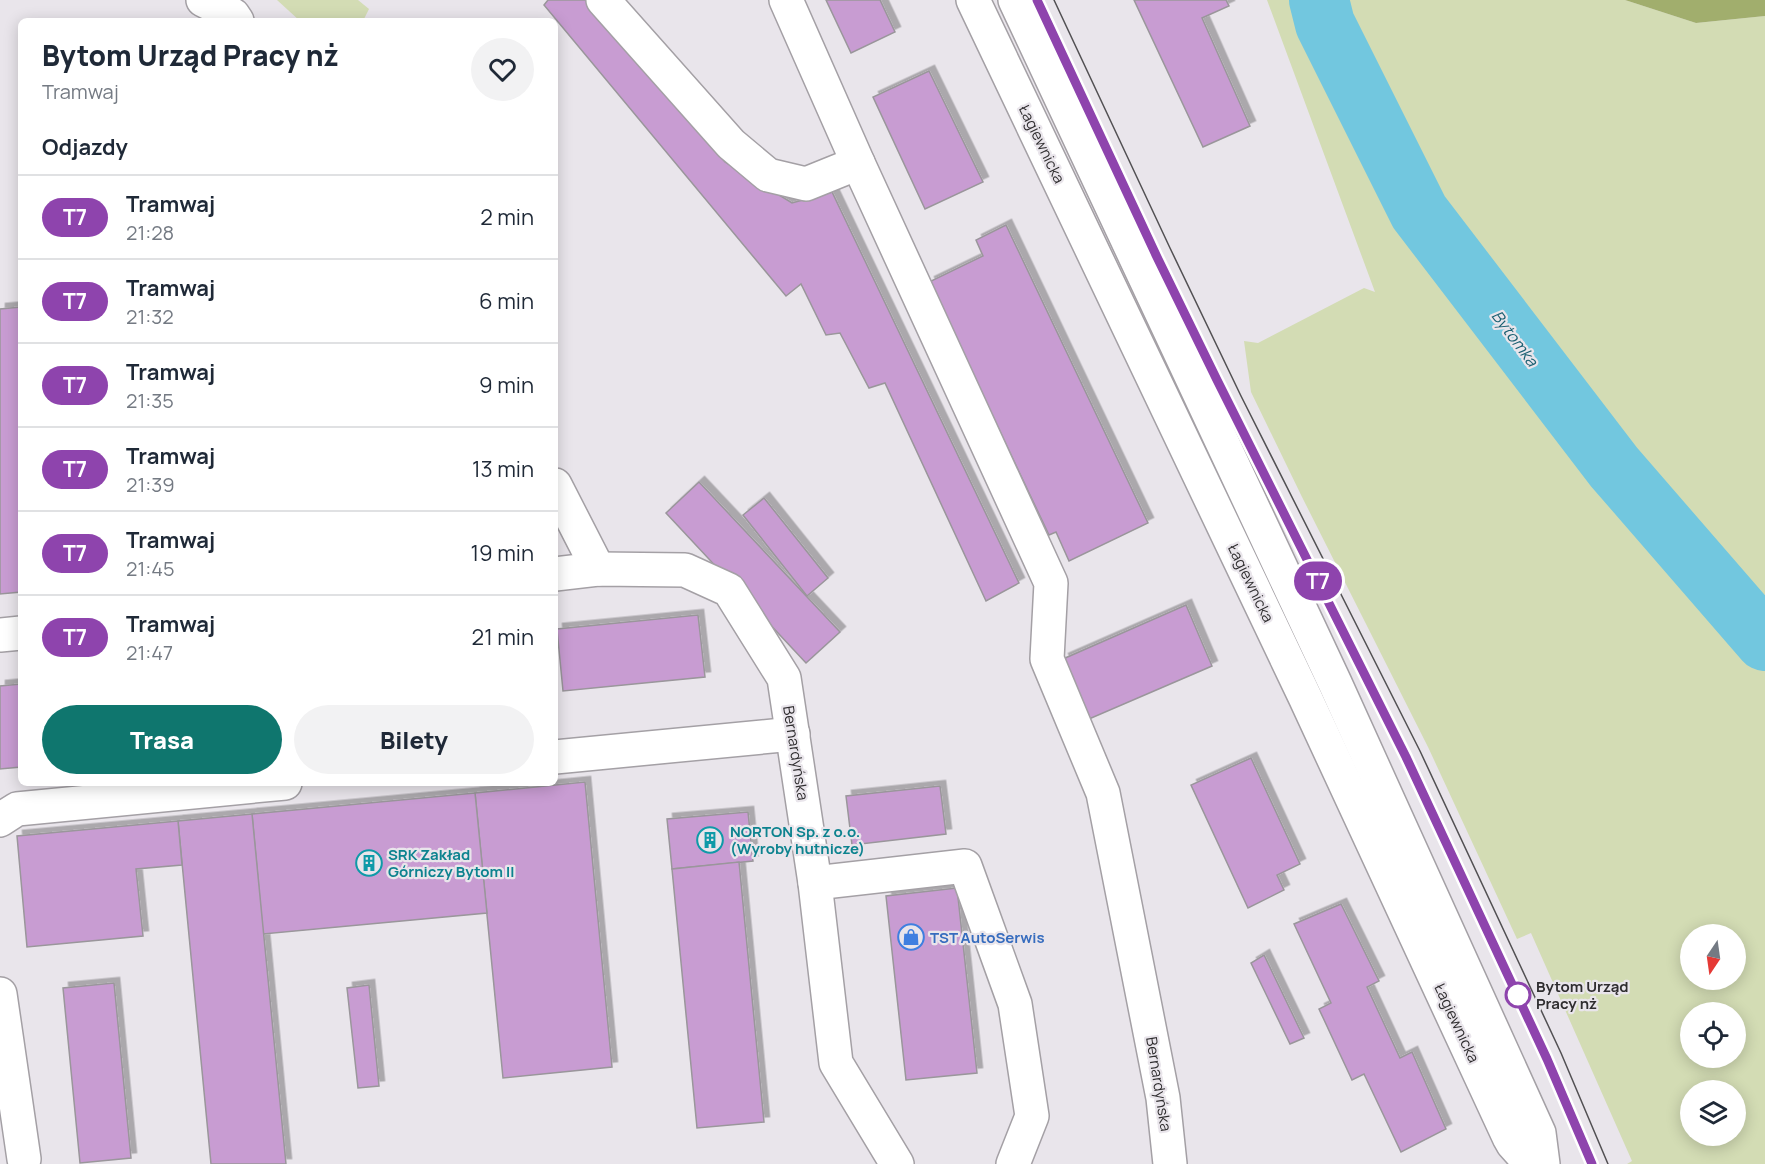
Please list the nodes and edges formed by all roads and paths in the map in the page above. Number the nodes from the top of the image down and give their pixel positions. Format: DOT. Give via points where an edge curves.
graph roads {
  1 [pos="203,0"];
  2 [pos="603,0"];
  3 [pos="786,0"];
  4 [pos="973,0"];
  5 [pos="1015,0"];
  6 [pos="235,18"];
  7 [pos="858,164"];
  8 [pos="558,492"];
  9 [pos="598,569"];
  10 [pos="558,574"];
  11 [pos="18,633"];
  12 [pos="0,635"];
  13 [pos="793,734"];
  14 [pos="558,757"];
  15 [pos="254,786"];
  16 [pos="0,820"];
  17 [pos="815,883"];
  18 [pos="0,994"];
  19 [pos="24,1160"];
  20 [pos="897,1164"];
  21 [pos="1013,1164"];
  22 [pos="1170,1164"];
  23 [pos="1531,1164"];
  24 [pos="1543,1164"];
  1 -- 6 [label="main road"];
  2 -- 7 [label="main road" via="731,144 768,175 806,184"];
  3 -- 7 [label="main road, Bernardyńska"];
  4 -- 23 [label="main road, Łagiewnicka" via="1509,1137"];
  5 -- 24 [label="main road, Łagiewnicka" via="1345,705 1539,1133"];
  7 -- 22 [label="main road, Bernardyńska" via="1051,583 1047,659 1103,793 1163,1098"];
  8 -- 9 [label="main road"];
  9 -- 10 [label="main road, Bernardyńska"];
  9 -- 13 [label="main road, Bernardyńska" via="685,570 729,590 784,678"];
  11 -- 12 [label="main road"];
  13 -- 14 [label="main road"];
  13 -- 17 [label="main road, Bernardyńska"];
  15 -- 16 [label="main road" via="17,809"];
  17 -- 20 [label="main road, Bernardyńska" via="836,1063"];
  17 -- 21 [label="main road" via="965,866 1015,1004 1032,1116"];
  18 -- 19 [label="main road"];
}
